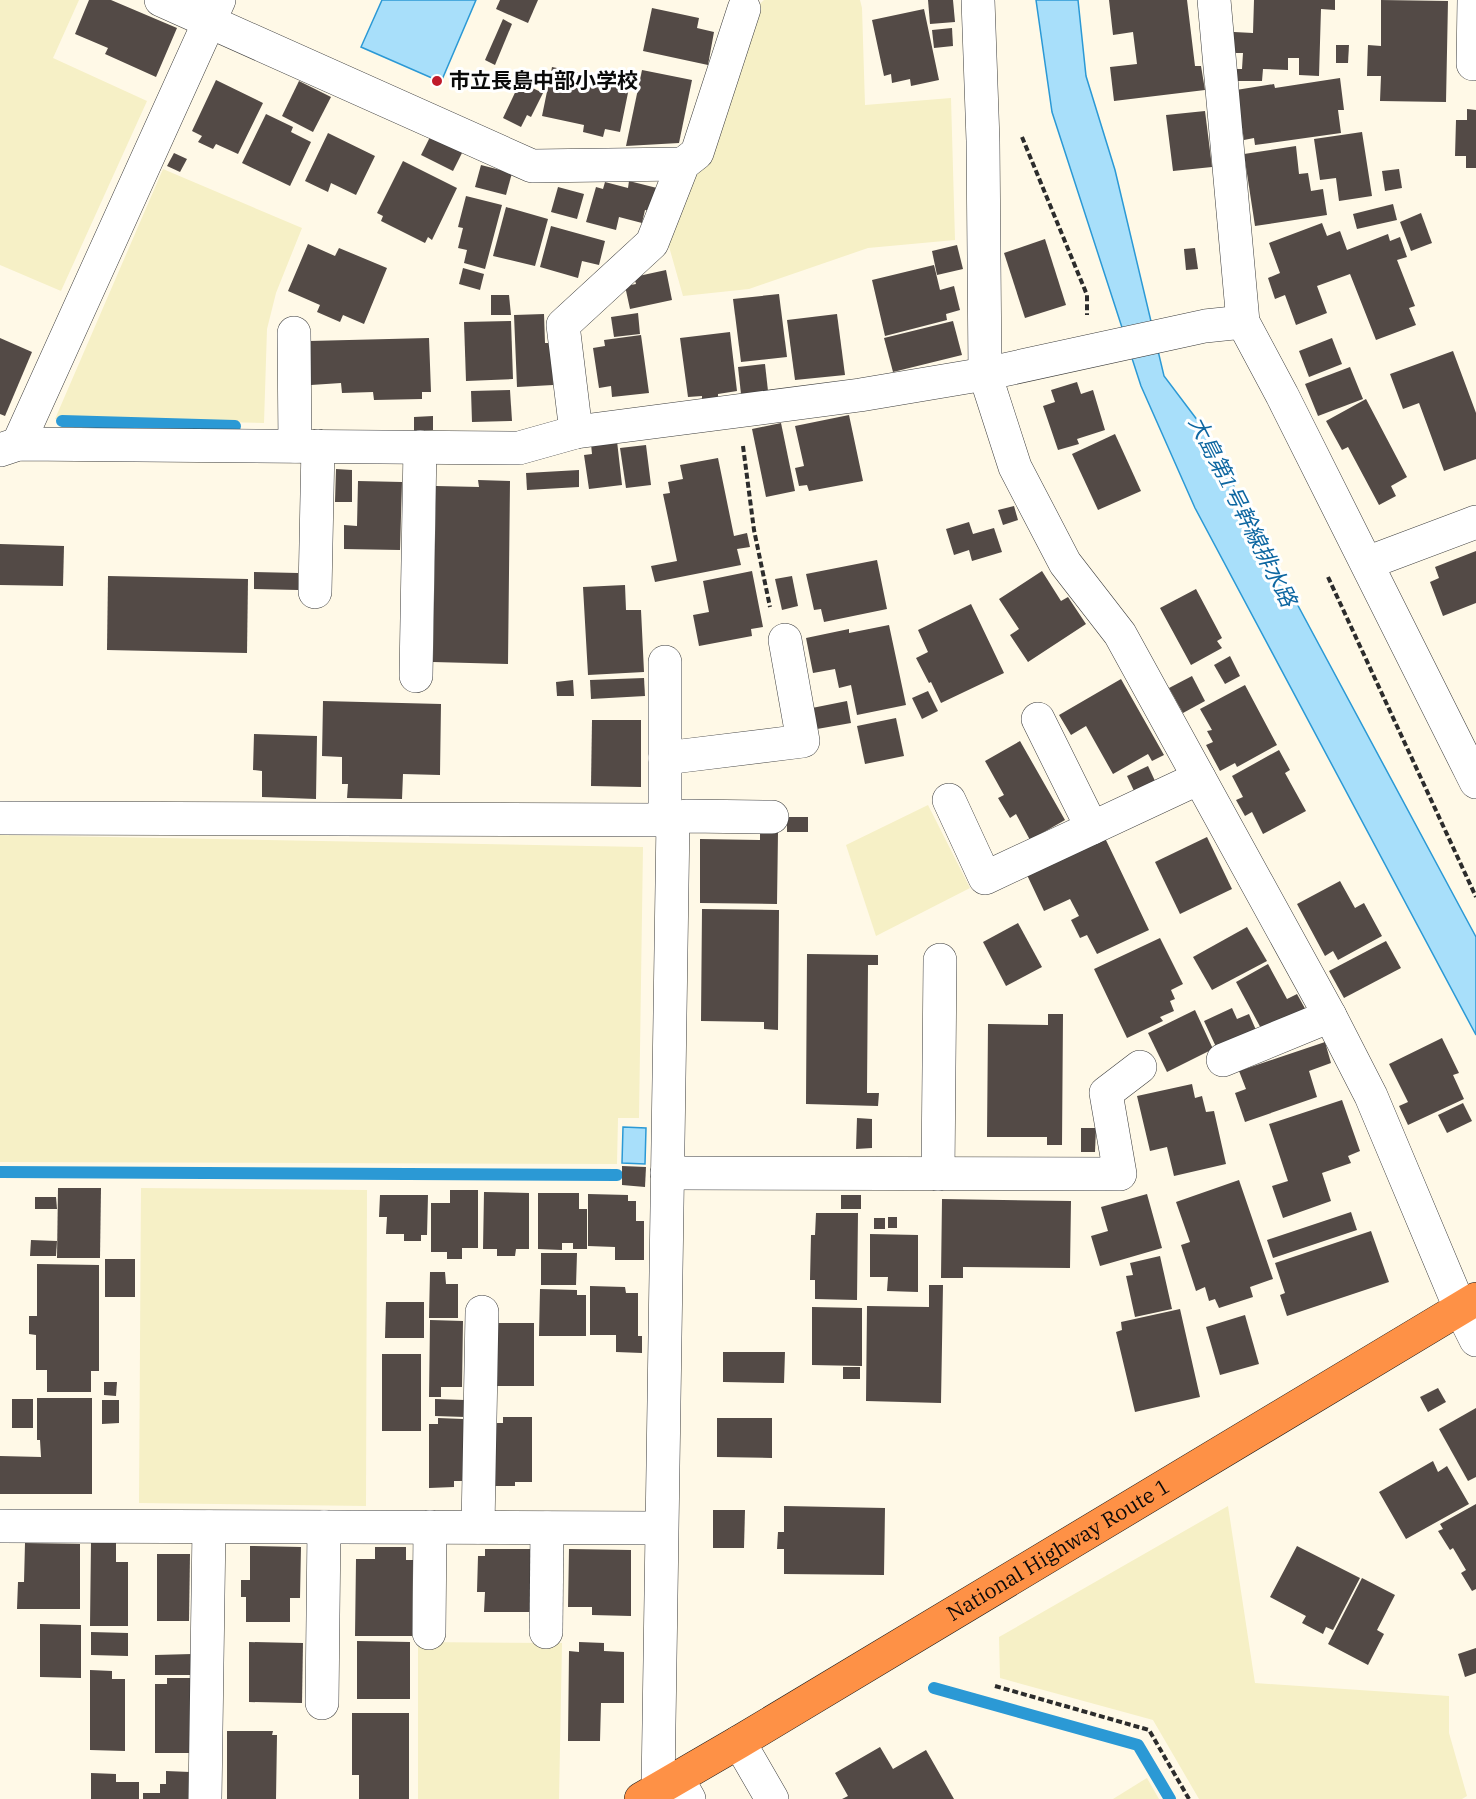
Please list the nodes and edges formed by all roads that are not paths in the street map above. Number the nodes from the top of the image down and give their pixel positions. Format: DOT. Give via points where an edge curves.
graph roads {
  1 [pos="161,0"];
  2 [pos="978,0"];
  3 [pos="1214,0"];
  4 [pos="1474,0"];
  5 [pos="744,9"];
  6 [pos="215,10"];
  7 [pos="1473,64"];
  8 [pos="683,164"];
  9 [pos="1243,322"];
  10 [pos="294,333"];
  11 [pos="985,374"];
  12 [pos="576,432"];
  13 [pos="307,446"];
  14 [pos="9,447"];
  15 [pos="420,447"];
  16 [pos="1476,522"];
  17 [pos="1366,563"];
  18 [pos="315,592"];
  19 [pos="785,640"];
  20 [pos="665,662"];
  21 [pos="416,676"];
  22 [pos="1038,719"];
  23 [pos="665,758"];
  24 [pos="1472,765"];
  25 [pos="1199,778"];
  26 [pos="949,800"];
  27 [pos="0,818"];
  28 [pos="772,818"];
  29 [pos="669,820"];
  30 [pos="1092,828"];
  31 [pos="940,960"];
  32 [pos="1330,1016"];
  33 [pos="1223,1060"];
  34 [pos="1140,1066"];
  35 [pos="667,1173"];
  36 [pos="938,1174"];
  37 [pos="1468,1304"];
  38 [pos="482,1312"];
  39 [pos="1476,1340"];
  40 [pos="0,1526"];
  41 [pos="209,1527"];
  42 [pos="324,1527"];
  43 [pos="430,1527"];
  44 [pos="478,1527"];
  45 [pos="547,1528"];
  46 [pos="661,1528"];
  47 [pos="546,1632"];
  48 [pos="429,1633"];
  49 [pos="322,1702"];
  50 [pos="739,1742"];
  51 [pos="666,1791"];
  52 [pos="205,1799"];
  53 [pos="772,1799"];
  1 -- 6 [label="street"];
  2 -- 11 [label="street"];
  3 -- 9 [label="street"];
  4 -- 7 [label="street"];
  5 -- 8 [label="street" via="697,153"];
  6 -- 8 [label="street" via="532,166"];
  6 -- 14 [label="street"];
  8 -- 12 [label="street" via="652,243 563,325"];
  9 -- 11 [label="street" via="1205,326"];
  9 -- 17 [label="street"];
  10 -- 13 [label="street"];
  11 -- 12 [label="street" via="860,396"];
  11 -- 25 [label="street" via="1015,467 1060,554 1120,634"];
  12 -- 15 [label="street" via="519,448"];
  13 -- 14 [label="street"];
  13 -- 15 [label="street"];
  13 -- 18 [label="street"];
  15 -- 21 [label="street"];
  16 -- 17 [label="street"];
  17 -- 24 [label="street"];
  19 -- 23 [label="street" via="803,741"];
  20 -- 23 [label="street"];
  22 -- 30 [label="street"];
  23 -- 29 [label="street"];
  25 -- 30 [label="street"];
  25 -- 32 [label="street"];
  26 -- 30 [label="street" via="985,878"];
  27 -- 29 [label="street"];
  28 -- 29 [label="street" via="686,816"];
  29 -- 35 [label="street"];
  31 -- 36 [label="street"];
  32 -- 33 [label="street"];
  32 -- 37 [label="street"];
  34 -- 36 [label="street" via="1106,1093 1120,1174"];
  35 -- 36 [label="street"];
  35 -- 46 [label="street"];
  37 -- 39 [label="street"];
  37 -- 50 [label="highway, National Highway Route 1"];
  38 -- 44 [label="street"];
  40 -- 41 [label="street"];
  41 -- 42 [label="street"];
  41 -- 52 [label="street"];
  42 -- 43 [label="street"];
  42 -- 49 [label="street"];
  43 -- 44 [label="street"];
  43 -- 48 [label="street"];
  44 -- 45 [label="street"];
  45 -- 46 [label="street"];
  45 -- 47 [label="street"];
  46 -- 51 [label="street"];
  50 -- 51 [label="highway, National Highway Route 1"];
  50 -- 53 [label="street"];
}
